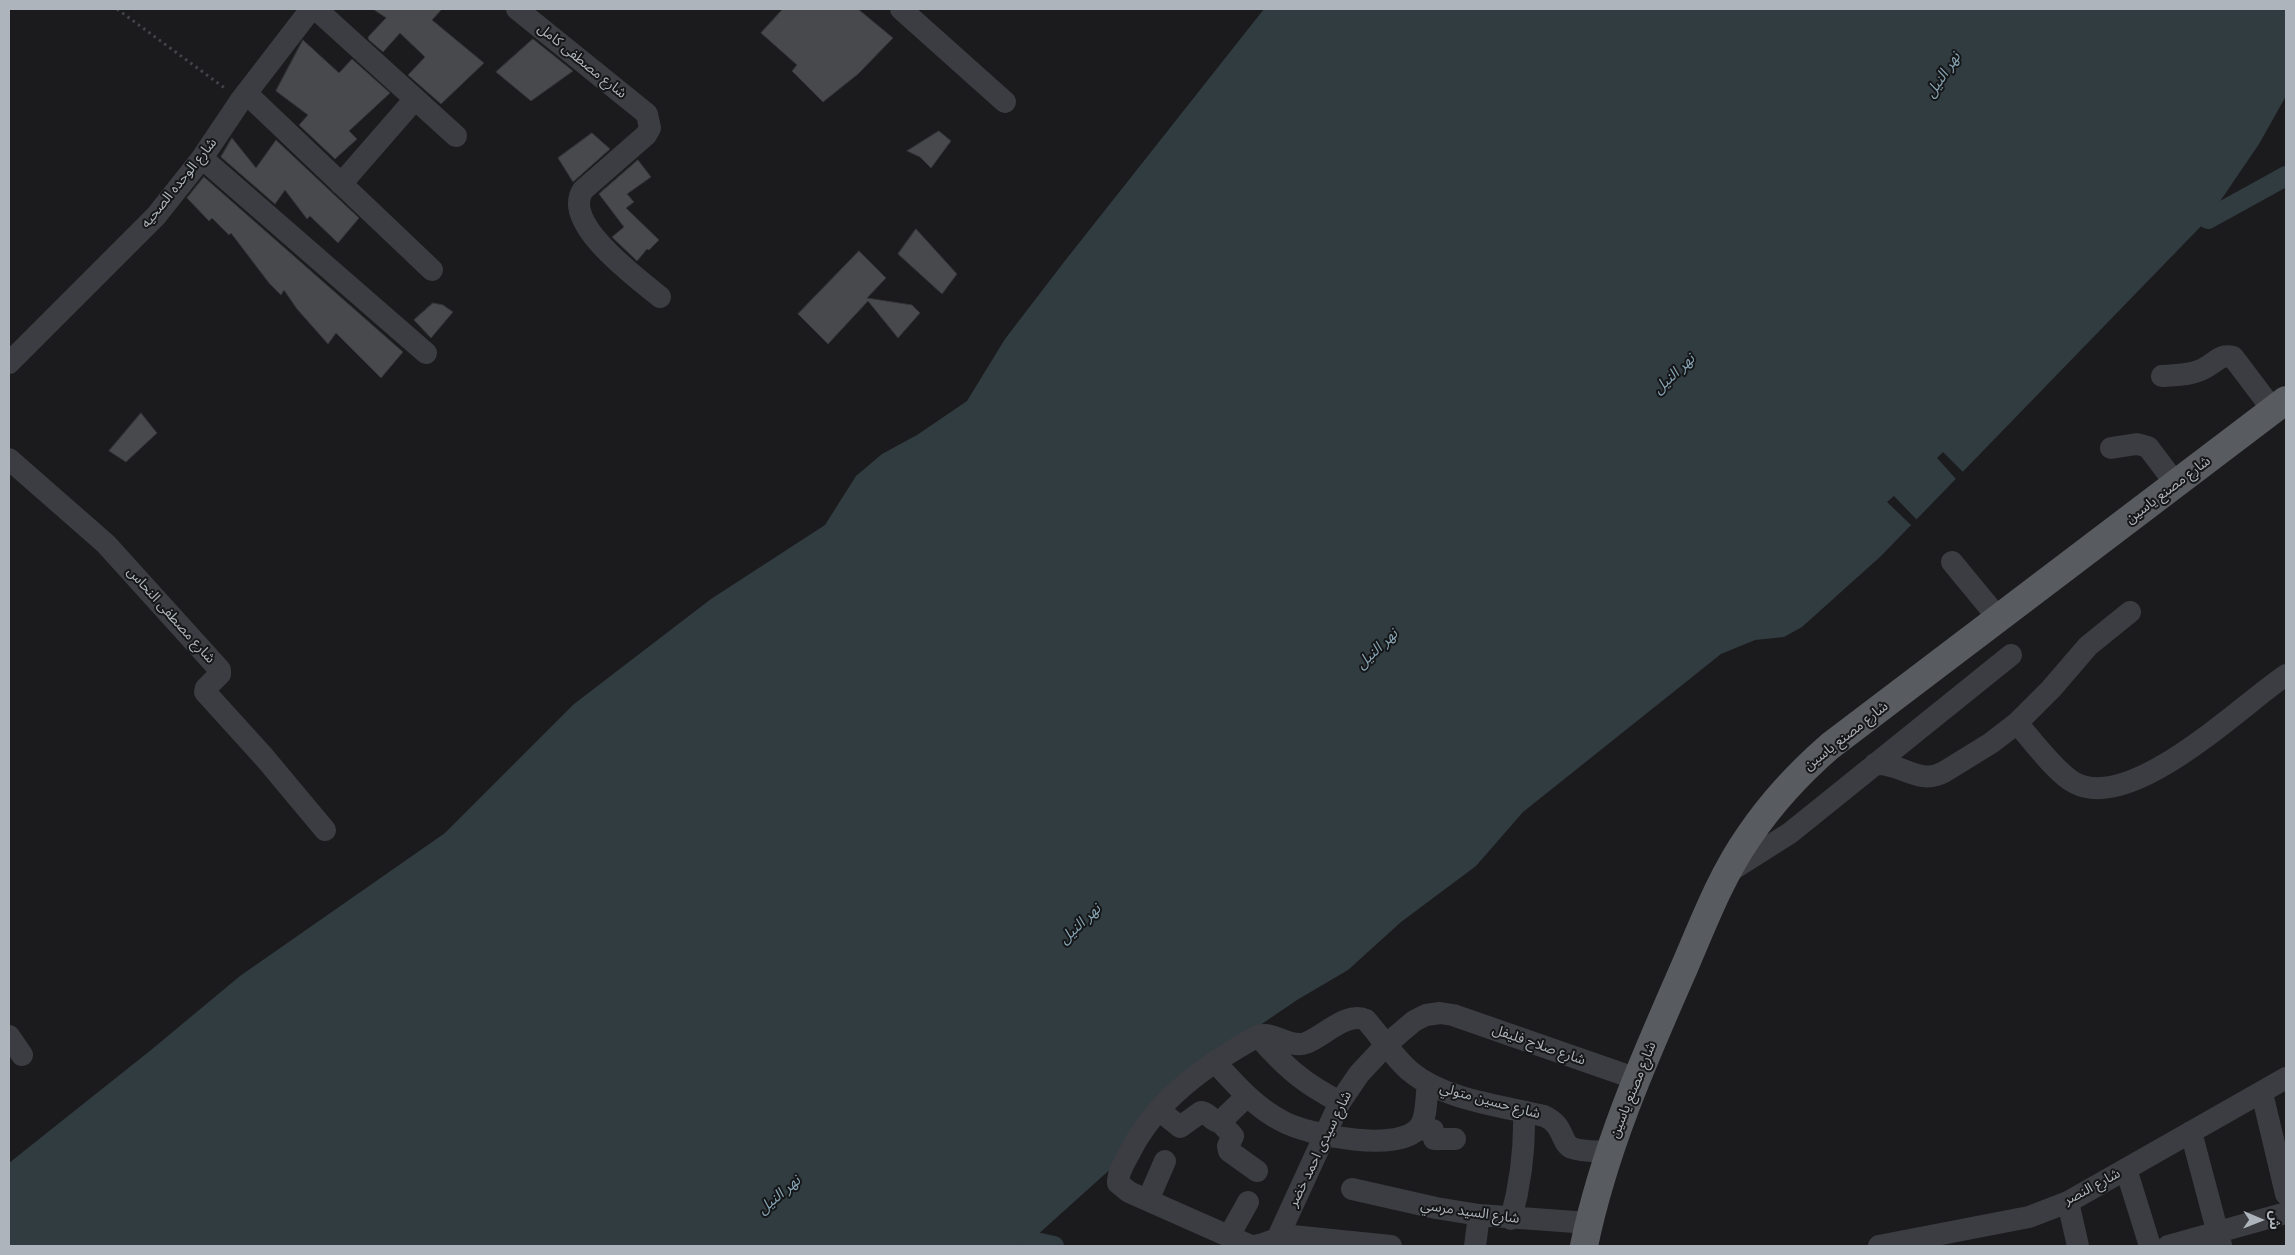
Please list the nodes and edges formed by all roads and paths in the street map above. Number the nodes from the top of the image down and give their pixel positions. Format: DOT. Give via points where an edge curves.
graph roads {
  1 [pos="117,9"];
  2 [pos="311,9"];
  3 [pos="316,9"];
  4 [pos="517,9"];
  5 [pos="901,9"];
  6 [pos="243,97"];
  7 [pos="415,99"];
  8 [pos="1005,102"];
  9 [pos="456,136"];
  10 [pos="202,158"];
  11 [pos="341,184"];
  12 [pos="432,270"];
  13 [pos="660,297"];
  14 [pos="426,353"];
  15 [pos="9,363"];
  16 [pos="2162,376"];
  17 [pos="2280,405"];
  18 [pos="2112,448"];
  19 [pos="9,459"];
  20 [pos="2176,484"];
  21 [pos="1952,562"];
  22 [pos="2130,612"];
  23 [pos="1999,619"];
  24 [pos="2011,654"];
  25 [pos="2286,675"];
  26 [pos="2017,723"];
  27 [pos="1875,764"];
  28 [pos="325,830"];
  29 [pos="1727,873"];
  30 [pos="1440,1013"];
  31 [pos="9,1036"];
  32 [pos="1258,1036"];
  33 [pos="1387,1044"];
  34 [pos="22,1055"];
  35 [pos="1216,1063"];
  36 [pos="2286,1078"];
  37 [pos="1637,1079"];
  38 [pos="1428,1084"];
  39 [pos="2262,1093"];
  40 [pos="1246,1097"];
  41 [pos="1340,1102"];
  42 [pos="1159,1110"];
  43 [pos="1524,1112"];
  44 [pos="1220,1122"];
  45 [pos="1418,1129"];
  46 [pos="2191,1132"];
  47 [pos="1324,1136"];
  48 [pos="1454,1139"];
  49 [pos="1608,1152"];
  50 [pos="1165,1161"];
  51 [pos="2126,1169"];
  52 [pos="1257,1171"];
  53 [pos="1352,1189"];
  54 [pos="2286,1194"];
  55 [pos="1148,1200"];
  56 [pos="1248,1202"];
  57 [pos="2068,1202"];
  58 [pos="2286,1213"];
  59 [pos="1479,1215"];
  60 [pos="1511,1219"];
  61 [pos="1586,1234"];
  62 [pos="1229,1236"];
  63 [pos="1278,1237"];
  64 [pos="2220,1239"];
  65 [pos="1391,1246"];
  66 [pos="1476,1246"];
  67 [pos="1880,1246"];
  68 [pos="2078,1246"];
  69 [pos="2150,1246"];
  70 [pos="2168,1246"];
  1 -- 6 [label="path"];
  2 -- 6 [label="street, شارع الوحده الصحيه"];
  3 -- 7 [label="street"];
  4 -- 13 [label="street, شارع مصطفى كامل" via="647,114 650,128 646,135 583,190 578,197 578,208 580,216 608,252"];
  5 -- 8 [label="street"];
  6 -- 10 [label="street, شارع الوحده الصحيه"];
  6 -- 11 [label="street"];
  7 -- 9 [label="street"];
  7 -- 11 [label="street"];
  10 -- 14 [label="street"];
  10 -- 15 [label="street, شارع الوحده الصحيه" via="156,216"];
  11 -- 12 [label="street"];
  16 -- 17 [label="street" via="2191,373 2209,366 2222,356 2232,357"];
  17 -- 20 [label="main road, شارع مصنع ياسين"];
  18 -- 20 [label="street" via="2137,444 2148,447"];
  19 -- 28 [label="street, شارع مصطفى النحاس" via="106,544 220,670 205,692"];
  20 -- 23 [label="main road, شارع مصنع ياسين"];
  21 -- 23 [label="street"];
  22 -- 26 [label="street" via="2088,646"];
  23 -- 29 [label="main road, شارع مصنع ياسين" via="1799,773 1758,824"];
  24 -- 27 [label="street"];
  25 -- 26 [label="street" via="2168,762 2107,789 2085,788 2066,778"];
  26 -- 27 [label="street" via="1937,776 1920,777 1893,765"];
  27 -- 29 [label="street" via="1790,833"];
  29 -- 37 [label="main road, شارع مصنع ياسين"];
  30 -- 33 [label="street, شارع سيدى احمد خضر" via="1414,1021"];
  30 -- 37 [label="street, شارع صلاح فليفل"];
  31 -- 34 [label="street"];
  32 -- 33 [label="street, شارع حسين متولي" via="1270,1035 1300,1044 1352,1018 1366,1020"];
  32 -- 35 [label="street"];
  32 -- 41 [label="street" via="1282,1064 1303,1081"];
  33 -- 38 [label="street, شارع حسين متولي" via="1410,1071"];
  33 -- 41 [label="street, شارع سيدى احمد خضر" via="1359,1074"];
  35 -- 40 [label="street"];
  35 -- 42 [label="street" via="1198,1073"];
  36 -- 39 [label="street, شارع النصر"];
  37 -- 49 [label="main road, شارع مصنع ياسين"];
  38 -- 43 [label="street, شارع حسين متولي" via="1452,1094"];
  38 -- 45 [label="street" via="1423,1122"];
  39 -- 46 [label="street, شارع النصر"];
  39 -- 54 [label="street"];
  40 -- 44 [label="street"];
  40 -- 47 [label="street" via="1282,1122"];
  41 -- 47 [label="street, شارع سيدى احمد خضر"];
  42 -- 44 [label="street" via="1180,1128 1201,1112"];
  42 -- 55 [label="street" via="1132,1148 1118,1176 1118,1182 1129,1192"];
  43 -- 49 [label="street, شارع حسين متولي" via="1553,1120 1571,1147"];
  43 -- 60 [label="street" via="1523,1165"];
  44 -- 52 [label="street" via="1233,1134 1229,1150"];
  45 -- 47 [label="street" via="1387,1140"];
  45 -- 48 [label="street" via="1434,1130 1434,1139"];
  46 -- 51 [label="street, شارع النصر"];
  46 -- 64 [label="street"];
  47 -- 63 [label="street, شارع سيدى احمد خضر"];
  49 -- 61 [label="main road, شارع مصنع ياسين"];
  50 -- 55 [label="street"];
  51 -- 57 [label="street, شارع النصر"];
  51 -- 69 [label="street"];
  53 -- 59 [label="street, شارع السيد مرسي"];
  55 -- 62 [label="street"];
  56 -- 62 [label="street"];
  57 -- 67 [label="street, شارع النصر" via="2028,1217"];
  57 -- 68 [label="street"];
  58 -- 64 [label="street"];
  59 -- 60 [label="street, شارع السيد مرسي"];
  59 -- 66 [label="street"];
  60 -- 61 [label="street, شارع السيد مرسي"];
  62 -- 63 [label="street" via="1251,1246 1262,1246"];
  63 -- 65 [label="street"];
  64 -- 70 [label="street"];
}
